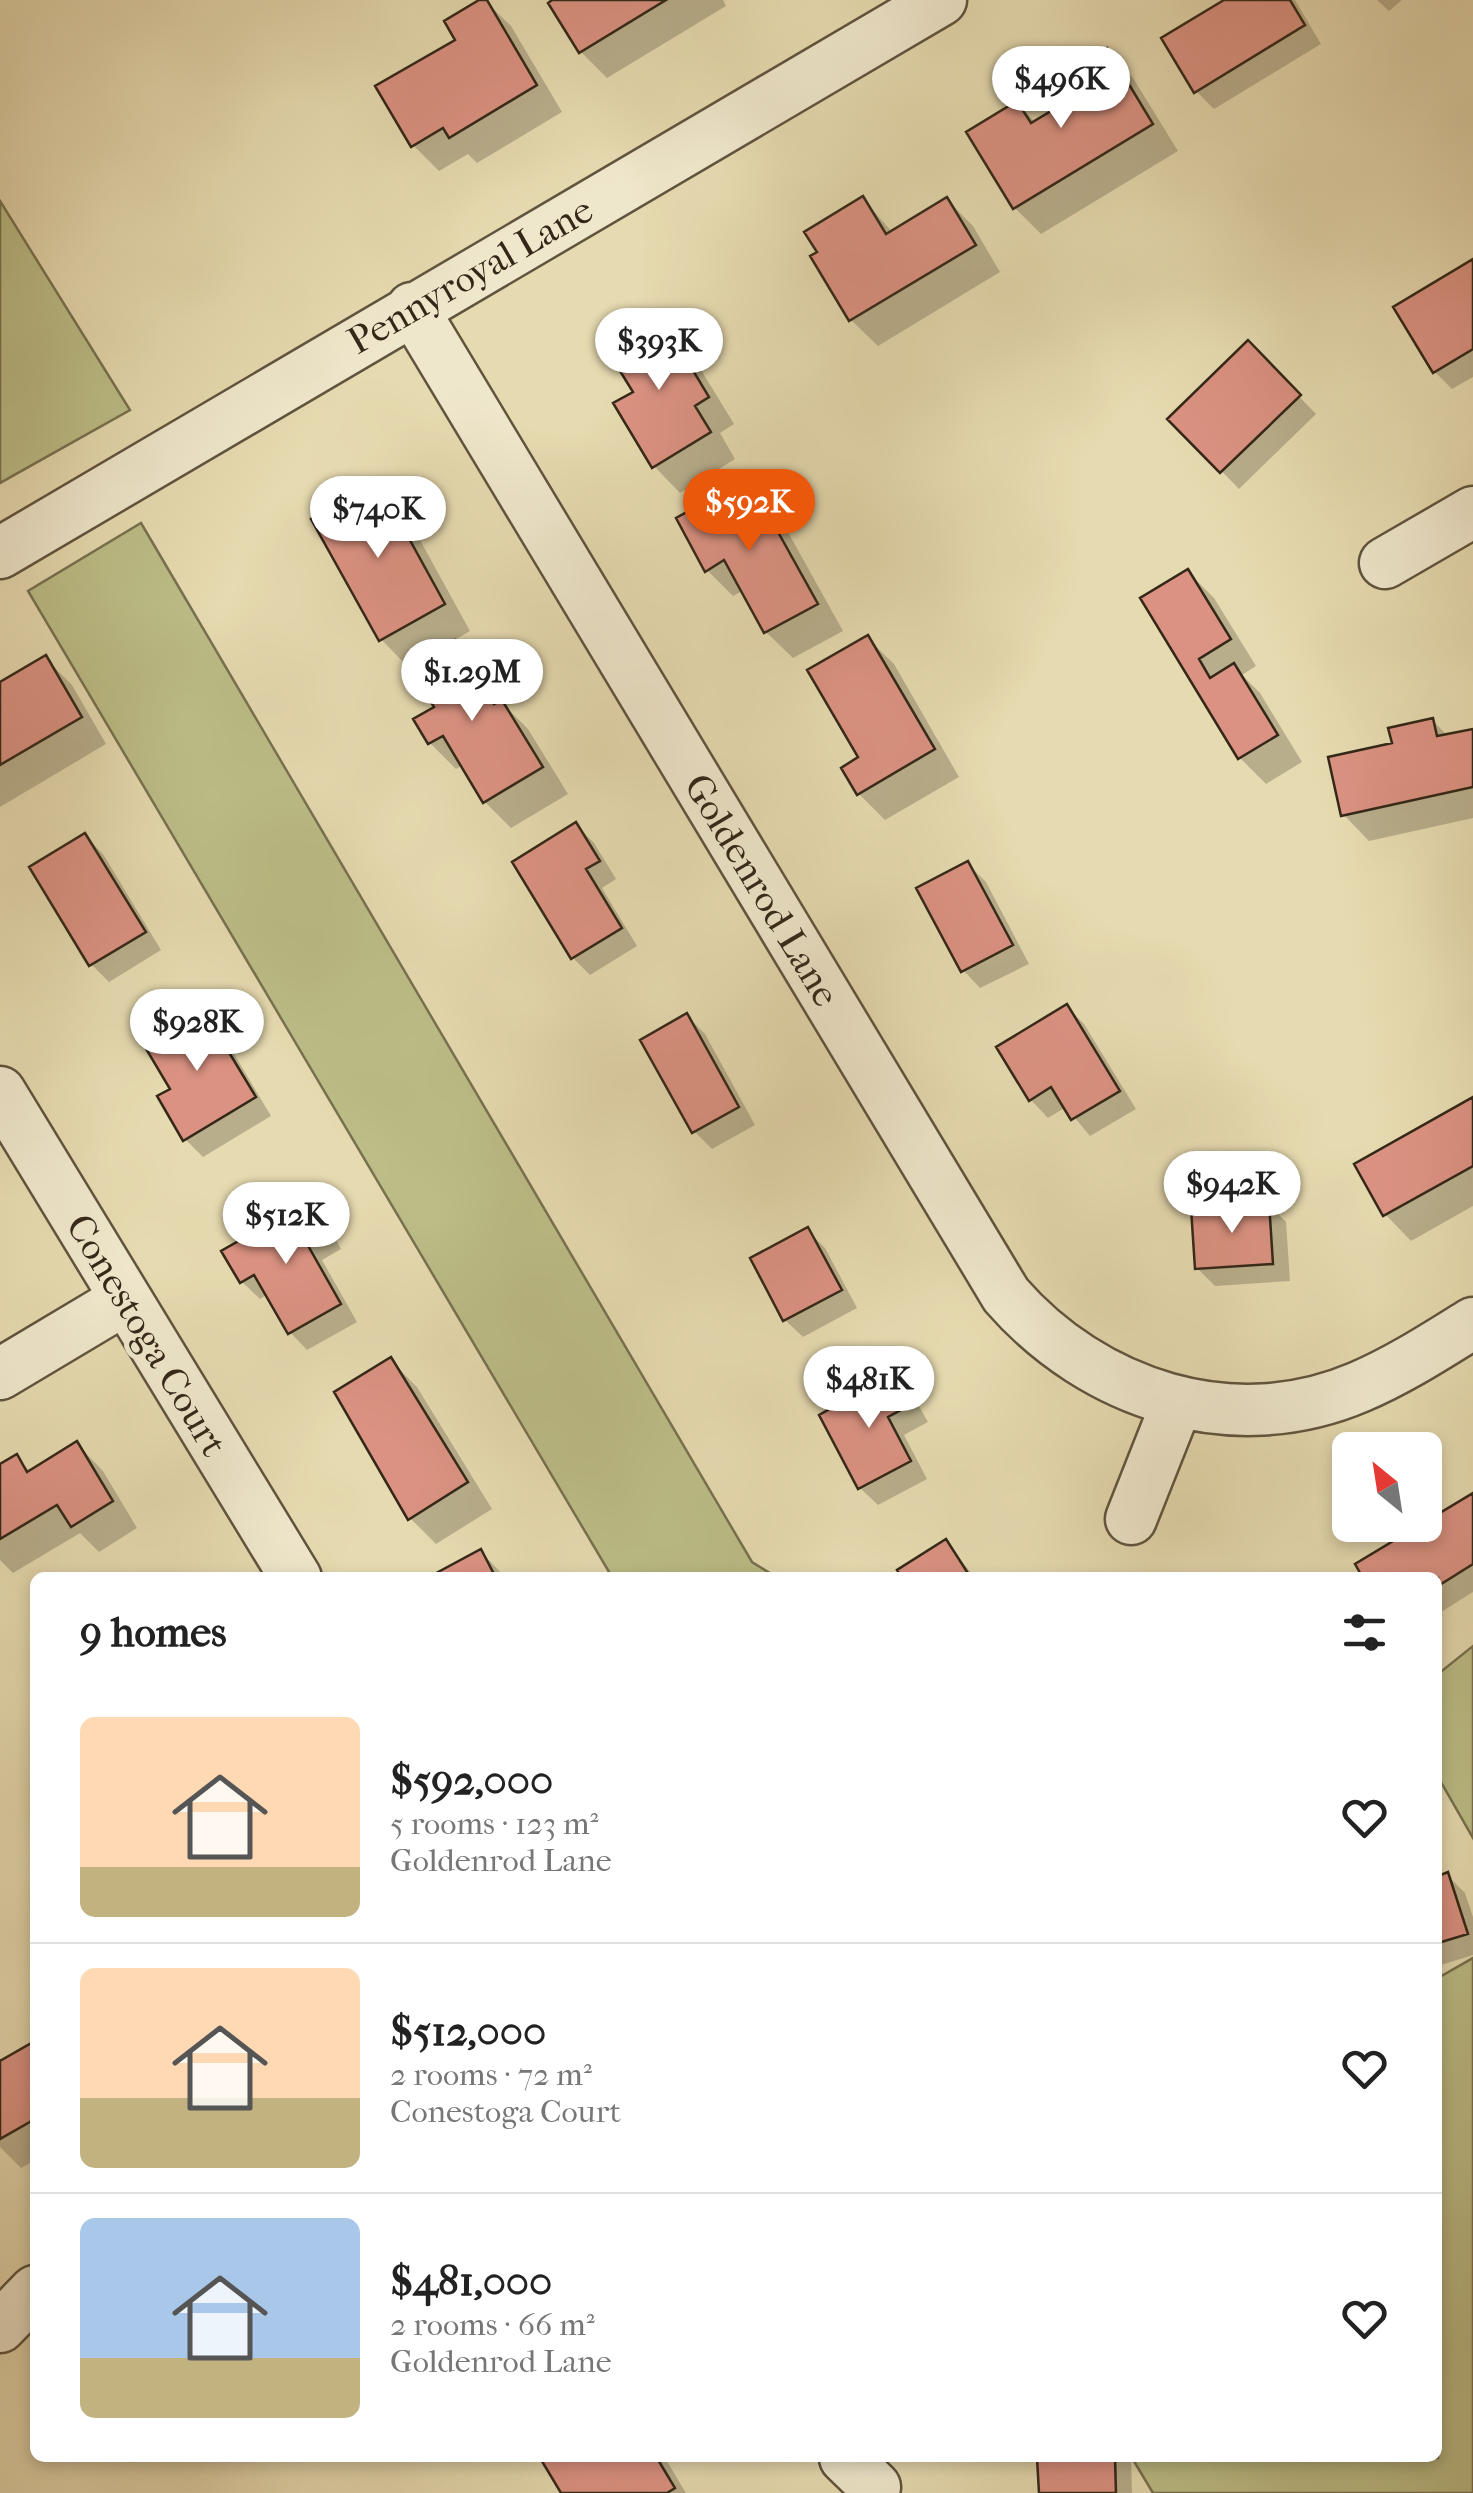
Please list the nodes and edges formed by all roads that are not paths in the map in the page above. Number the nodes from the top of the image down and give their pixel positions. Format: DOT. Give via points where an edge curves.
graph roads {
  1 [pos="941,0"];
  2 [pos="412,308"];
  3 [pos="1473,512"];
  4 [pos="0,553"];
  5 [pos="1385,564"];
  6 [pos="0,1092"];
  7 [pos="124,1300"];
  8 [pos="1473,1324"];
  9 [pos="0,1374"];
  10 [pos="1177,1403"];
  11 [pos="1131,1519"];
  12 [pos="292,1572"];
  13 [pos="30,2296"];
  14 [pos="0,2327"];
  1 -- 2 [label="street, Pennyroyal Lane"];
  2 -- 4 [label="street, Pennyroyal Lane"];
  2 -- 10 [label="street, Goldenrod Lane" via="1006,1295 1090,1370"];
  3 -- 5 [label="street"];
  6 -- 7 [label="street, Conestoga Court"];
  7 -- 9 [label="street"];
  7 -- 12 [label="street, Conestoga Court"];
  8 -- 10 [label="street, Goldenrod Lane" via="1392,1372 1306,1404 1219,1410"];
  10 -- 11 [label="street"];
  13 -- 14 [label="street"];
}
